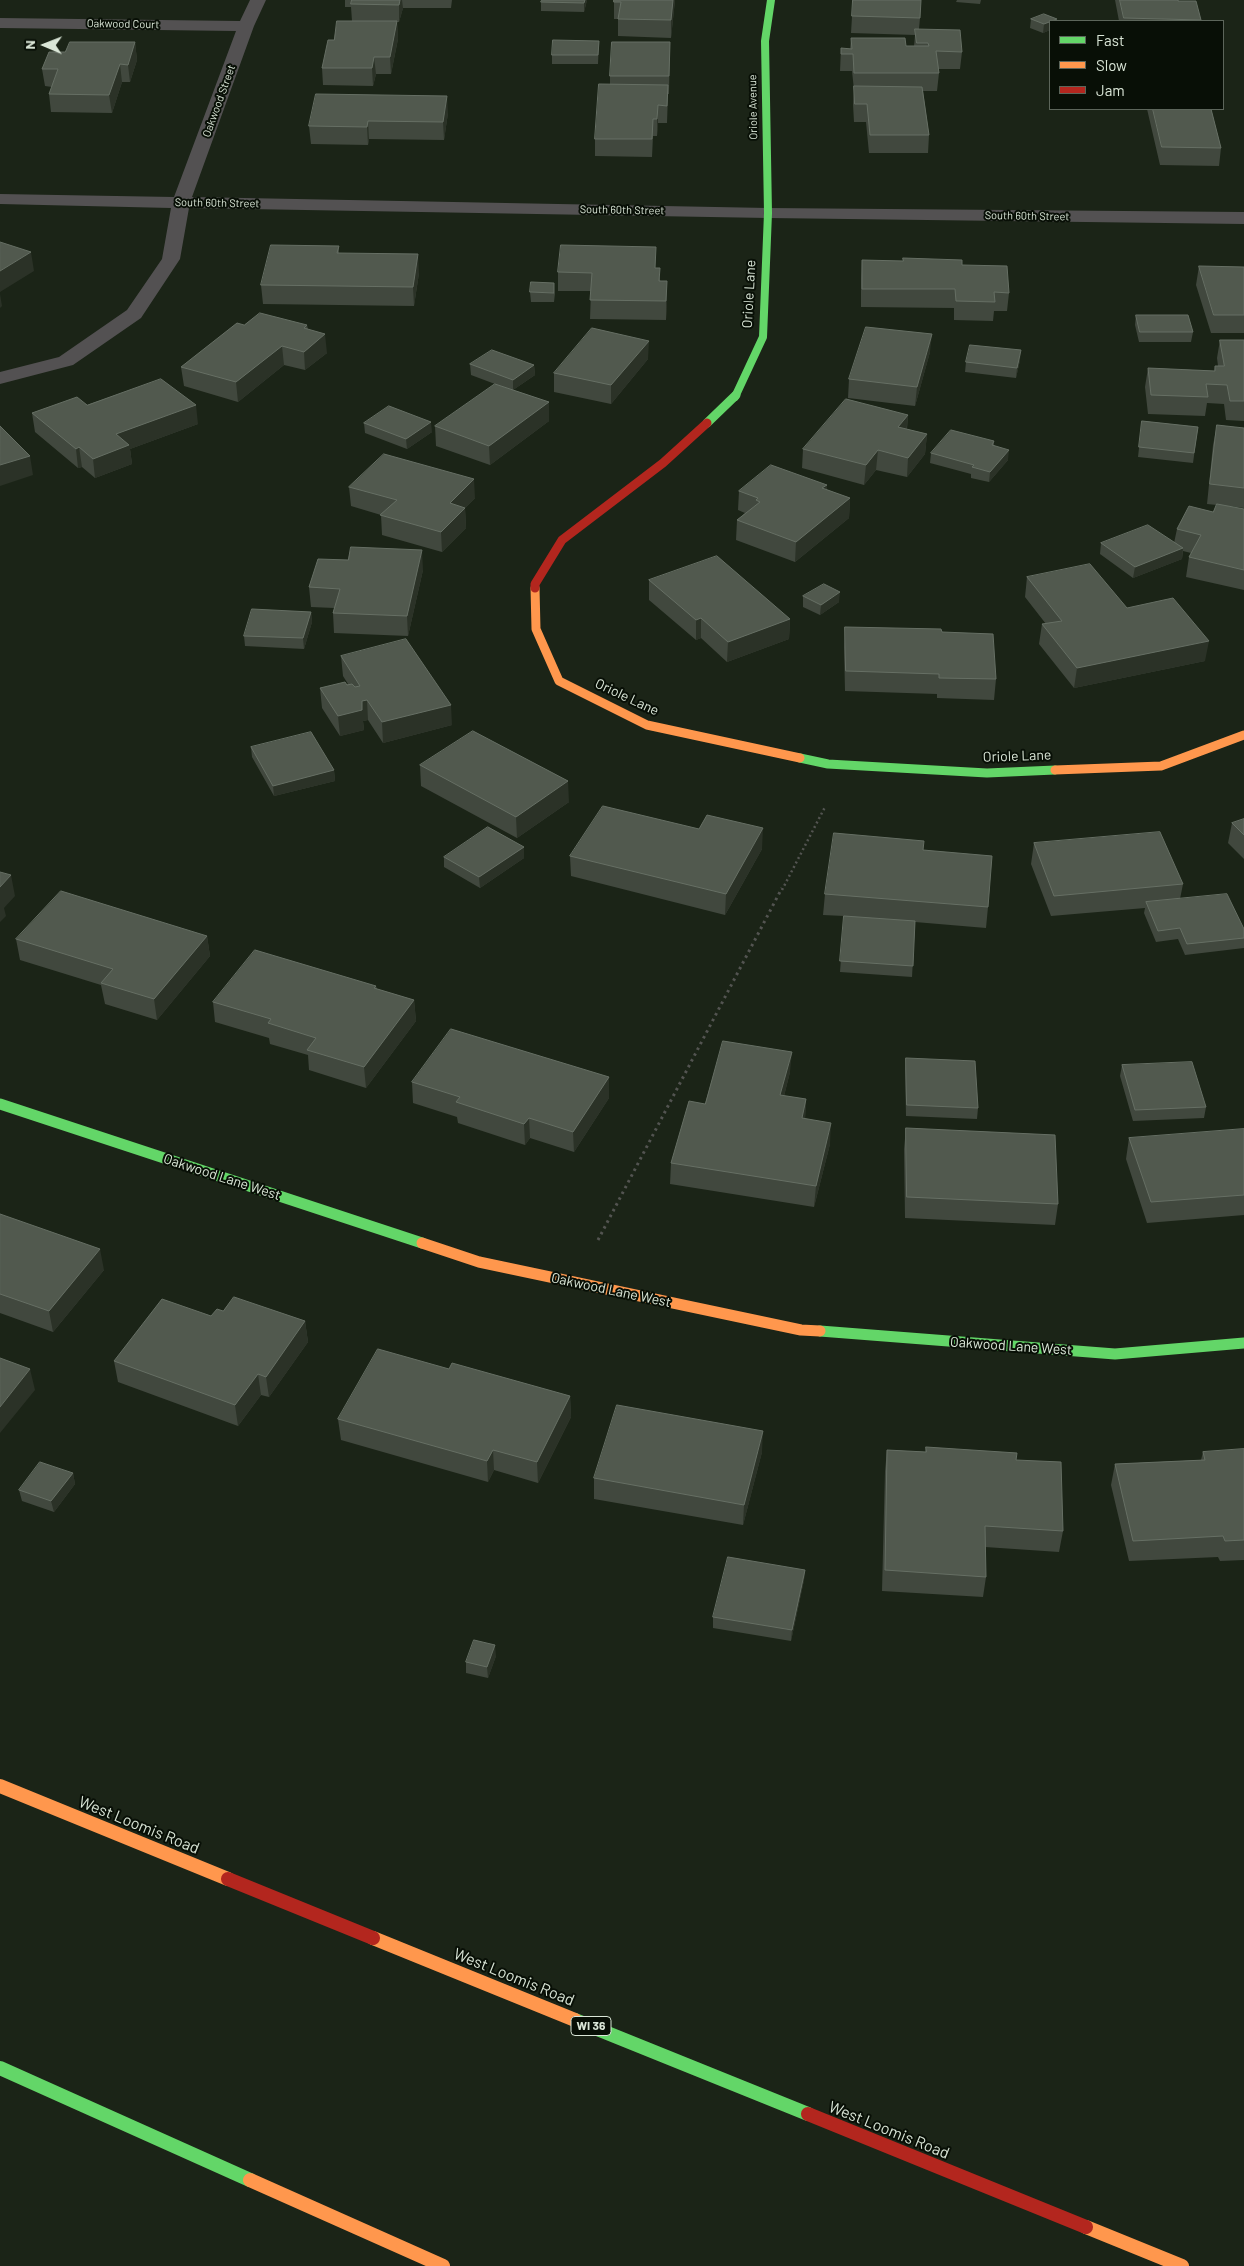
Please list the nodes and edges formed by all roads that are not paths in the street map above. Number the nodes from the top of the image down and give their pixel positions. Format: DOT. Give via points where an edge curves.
graph roads {
  1 [pos="258,0"];
  2 [pos="771,0"];
  3 [pos="0,23"];
  4 [pos="246,26"];
  5 [pos="0,199"];
  6 [pos="181,202"];
  7 [pos="768,213"];
  8 [pos="1244,218"];
  9 [pos="0,378"];
  10 [pos="1244,735"];
  11 [pos="0,1104"];
  12 [pos="1244,1343"];
  13 [pos="0,1786"];
  14 [pos="0,2068"];
  15 [pos="443,2266"];
  16 [pos="1182,2266"];
  1 -- 4 [label="street, Oakwood Street"];
  2 -- 7 [label="street, Oriole Avenue" via="765,41"];
  3 -- 4 [label="street, Oakwood Court"];
  4 -- 6 [label="street, Oakwood Street"];
  5 -- 6 [label="street, South 60th Street"];
  6 -- 7 [label="street, South 60th Street"];
  6 -- 9 [label="street" via="171,260 134,314 66,362"];
  7 -- 8 [label="street, South 60th Street"];
  7 -- 10 [label="street, Oriole Lane" via="762,337 736,396 663,463 562,540 535,584 536,629 559,681 647,725 828,764 987,773 1161,766"];
  11 -- 12 [label="street, Oakwood Lane West" via="479,1262 801,1330 1115,1354"];
  13 -- 16 [label="street, West Loomis Road / WI 36"];
  14 -- 15 [label="street"];
}
